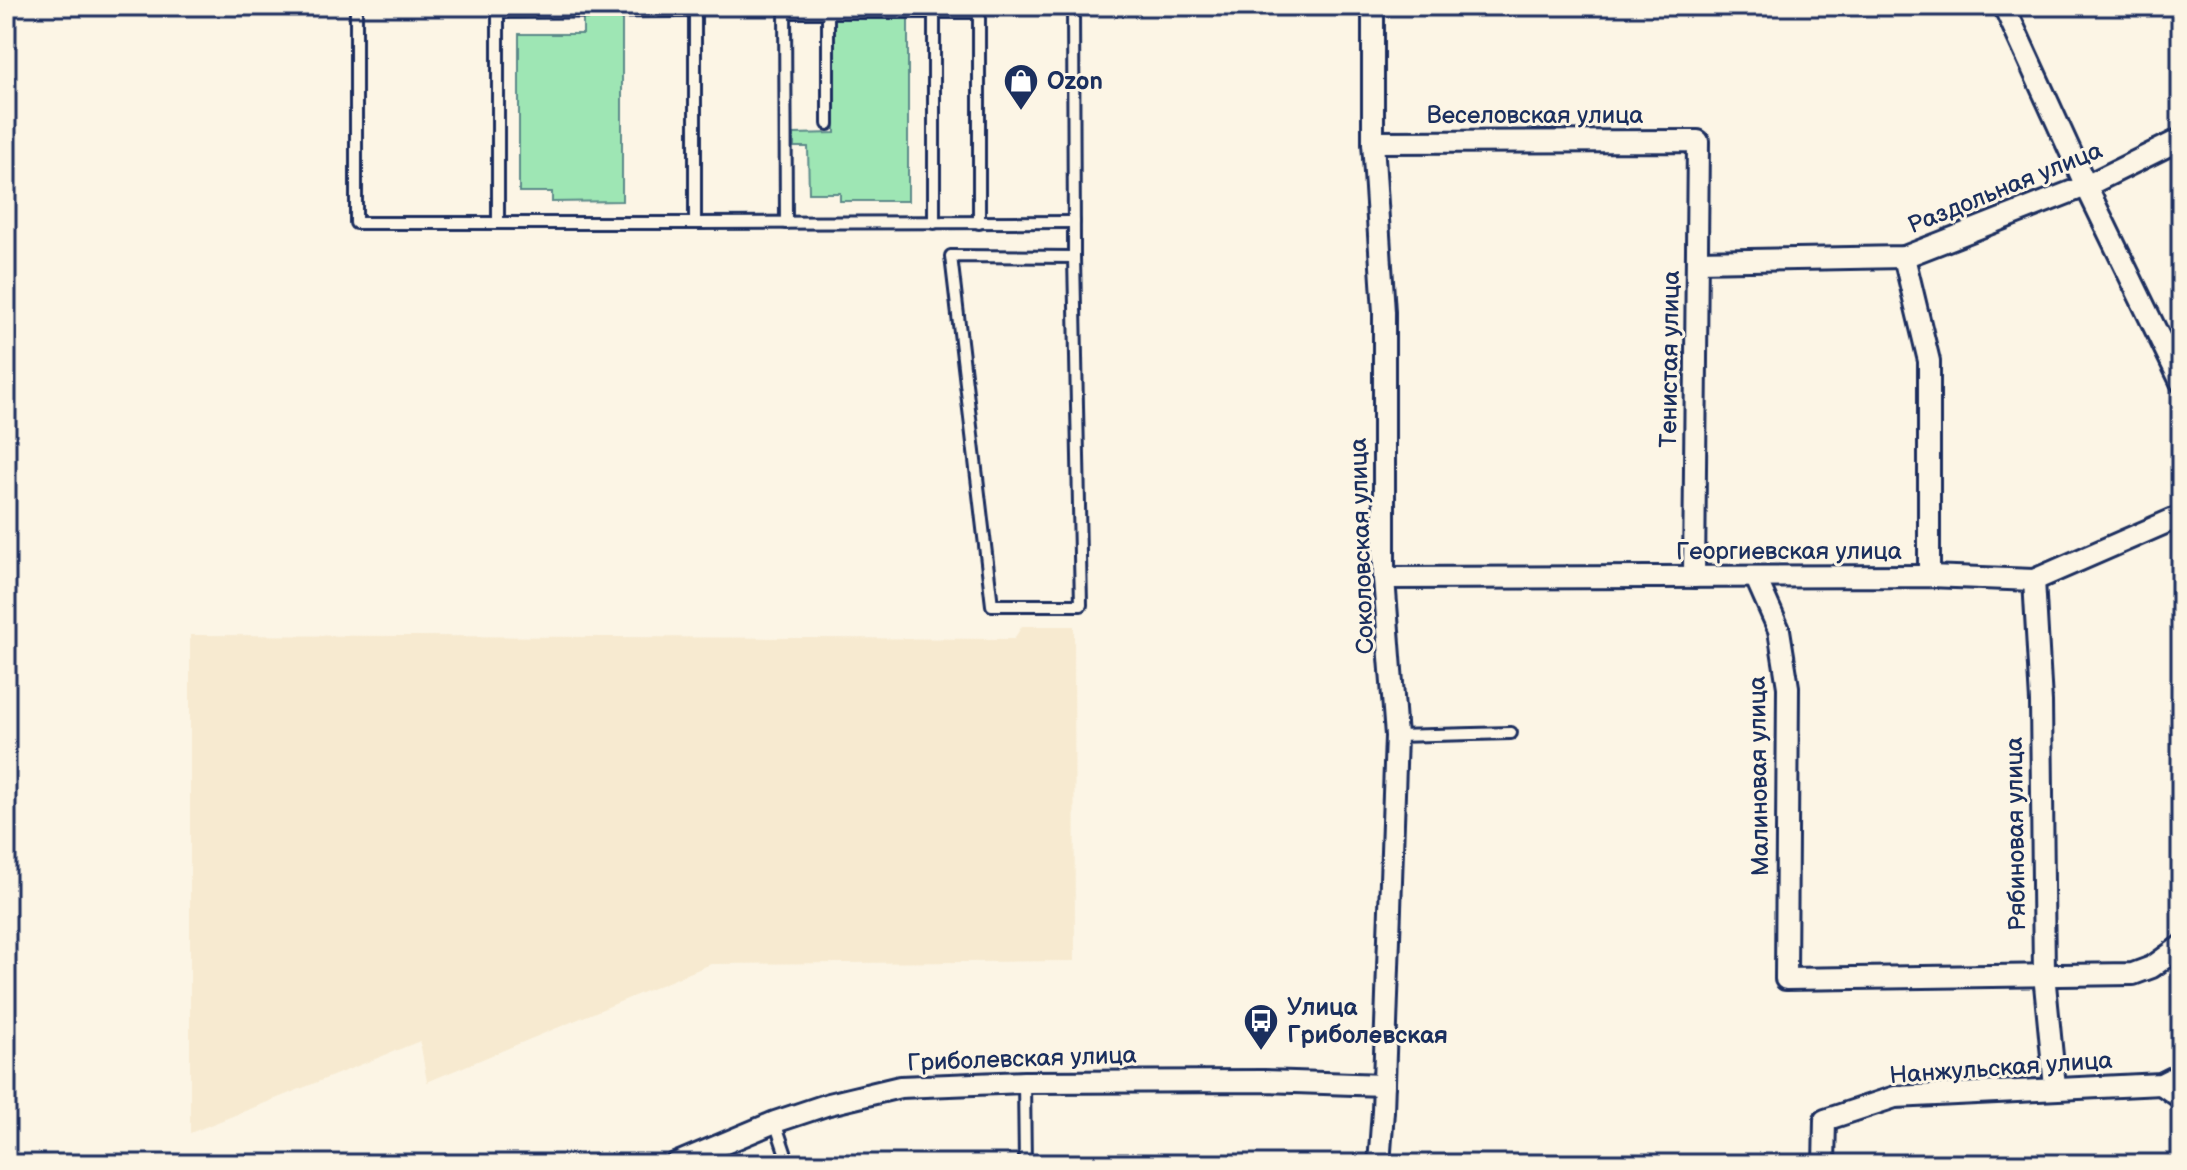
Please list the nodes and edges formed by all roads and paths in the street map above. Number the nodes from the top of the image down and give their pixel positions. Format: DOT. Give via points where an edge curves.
graph roads {
  1 [pos="356,6"];
  2 [pos="1073,6"];
  3 [pos="1373,6"];
  4 [pos="2004,6"];
  5 [pos="498,9"];
  6 [pos="695,9"];
  7 [pos="785,9"];
  8 [pos="979,9"];
  9 [pos="828,12"];
  10 [pos="934,12"];
  11 [pos="828,124"];
  12 [pos="2181,139"];
  13 [pos="1698,141"];
  14 [pos="1373,142"];
  15 [pos="2086,186"];
  16 [pos="1074,222"];
  17 [pos="498,223"];
  18 [pos="695,223"];
  19 [pos="786,223"];
  20 [pos="934,223"];
  21 [pos="979,223"];
  22 [pos="1074,257"];
  23 [pos="1904,257"];
  24 [pos="1697,261"];
  25 [pos="2181,382"];
  26 [pos="2181,516"];
  27 [pos="1929,576"];
  28 [pos="1694,577"];
  29 [pos="1384,578"];
  30 [pos="1756,578"];
  31 [pos="2034,580"];
  32 [pos="1511,733"];
  33 [pos="1396,736"];
  34 [pos="2181,946"];
  35 [pos="2044,974"];
  36 [pos="2181,1074"];
  37 [pos="1024,1082"];
  38 [pos="2161,1084"];
  39 [pos="1384,1085"];
  40 [pos="2055,1087"];
  41 [pos="2181,1098"];
  42 [pos="775,1122"];
  43 [pos="675,1164"];
  44 [pos="789,1164"];
  45 [pos="1025,1164"];
  46 [pos="1379,1164"];
  47 [pos="1824,1164"];
  1 -- 17 [label="lane" via="356,223"];
  2 -- 16 [label="lane"];
  3 -- 14 [label="street, Соколовская улица"];
  4 -- 15 [label="street"];
  5 -- 6 [label="lane"];
  5 -- 17 [label="lane"];
  6 -- 18 [label="lane"];
  7 -- 9 [label="lane"];
  7 -- 19 [label="lane"];
  8 -- 10 [label="lane"];
  8 -- 21 [label="lane"];
  9 -- 10 [label="lane"];
  9 -- 11 [label="lane"];
  10 -- 20 [label="lane"];
  12 -- 15 [label="street, Раздольная улица"];
  13 -- 14 [label="street, Веселовская улица"];
  13 -- 24 [label="street, Тенистая улица"];
  14 -- 29 [label="street, Соколовская улица" via="1384,312"];
  15 -- 23 [label="street, Раздольная улица"];
  15 -- 25 [label="street"];
  16 -- 21 [label="lane"];
  16 -- 22 [label="lane"];
  17 -- 18 [label="lane"];
  18 -- 19 [label="lane"];
  19 -- 20 [label="lane"];
  20 -- 21 [label="lane"];
  22 -- 22 [label="lane" via="1081,605 992,605 951,256"];
  23 -- 24 [label="street, Раздольная улица"];
  23 -- 27 [label="street" via="1929,361"];
  24 -- 28 [label="street, Тенистая улица"];
  26 -- 31 [label="street, Георгиевская улица"];
  27 -- 30 [label="street, Георгиевская улица"];
  27 -- 31 [label="street, Георгиевская улица"];
  28 -- 29 [label="street, Георгиевская улица"];
  28 -- 30 [label="street, Георгиевская улица"];
  29 -- 33 [label="street, Соколовская улица"];
  30 -- 35 [label="street, Малиновая улица" via="1779,630 1788,687 1786,979"];
  31 -- 35 [label="street, Рябиновая улица"];
  32 -- 33 [label="lane"];
  33 -- 39 [label="street, Соколовская улица"];
  34 -- 35 [label="street" via="2133,974"];
  35 -- 40 [label="street, Рябиновая улица"];
  36 -- 38 [label="street, Нанжульская улица"];
  37 -- 39 [label="street, Гриболевская улица"];
  37 -- 42 [label="street, Гриболевская улица" via="900,1087"];
  37 -- 45 [label="lane"];
  38 -- 40 [label="street, Нанжульская улица"];
  38 -- 41 [label="street"];
  39 -- 46 [label="street, Соколовская улица"];
  40 -- 47 [label="street, Нанжульская улица" via="1895,1097 1825,1120"];
  42 -- 43 [label="street, Гриболевская улица"];
  42 -- 44 [label="lane"];
}
